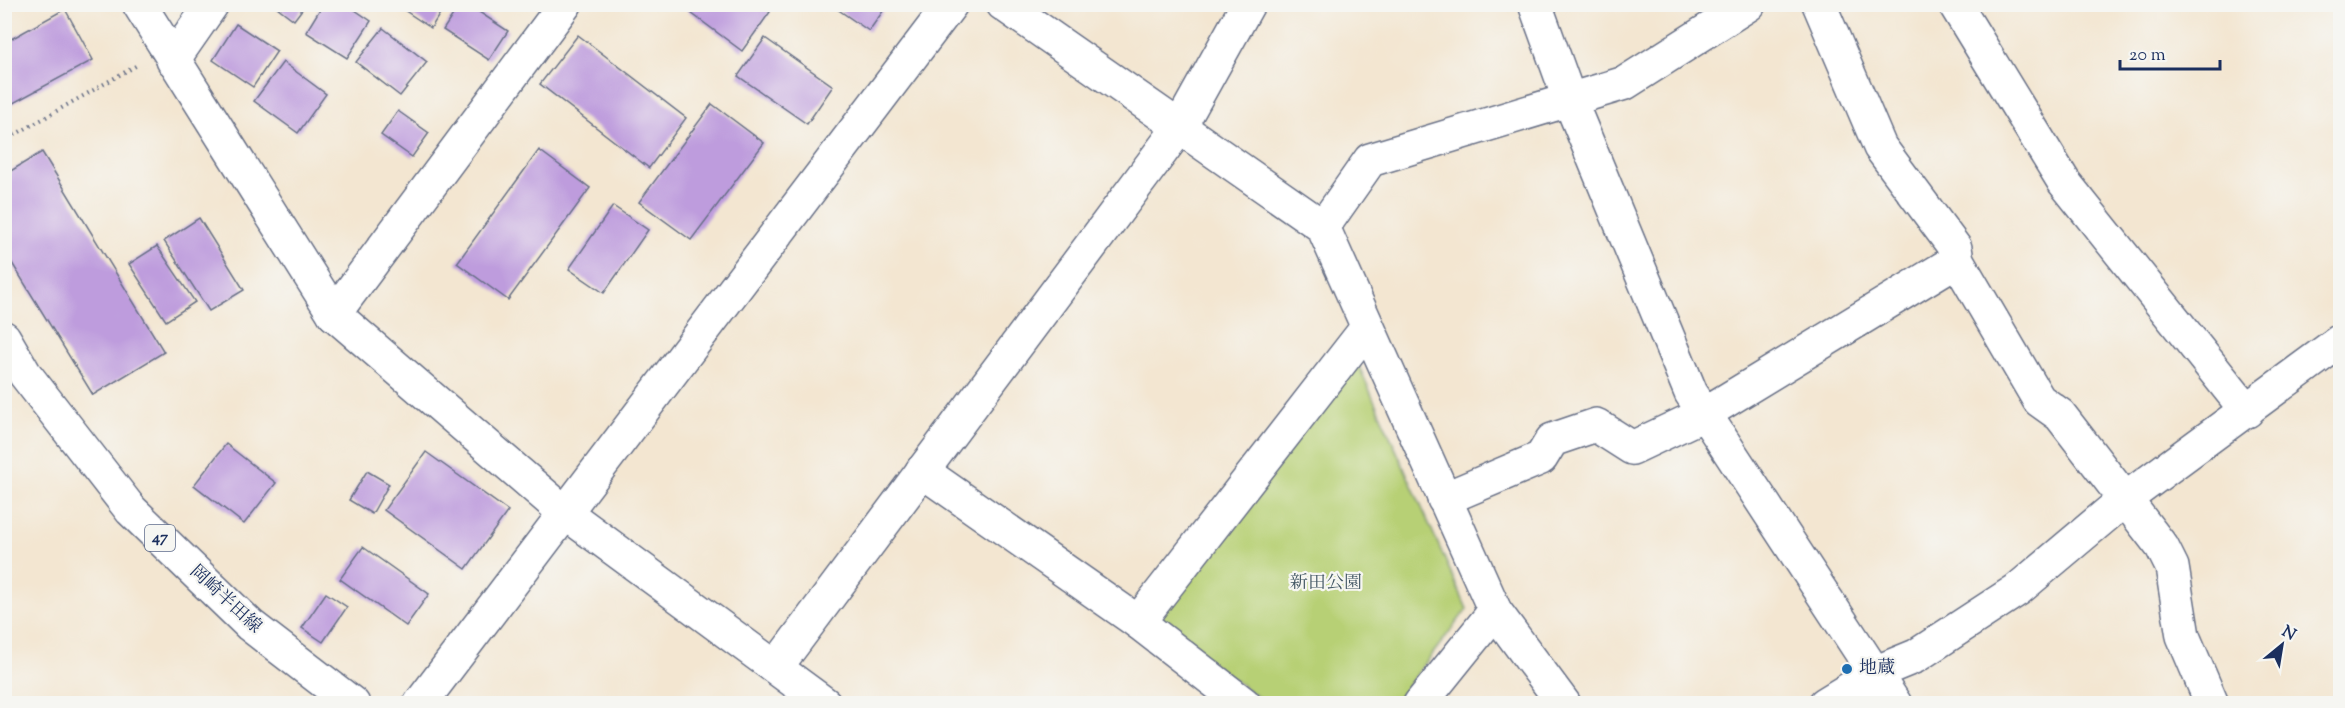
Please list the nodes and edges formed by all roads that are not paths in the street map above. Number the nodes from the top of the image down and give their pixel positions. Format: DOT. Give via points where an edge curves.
graph roads {
  1 [pos="140,4"];
  2 [pos="212,4"];
  3 [pos="565,4"];
  4 [pos="951,4"];
  5 [pos="1002,4"];
  6 [pos="1248,4"];
  7 [pos="1535,4"];
  8 [pos="1749,4"];
  9 [pos="1819,4"];
  10 [pos="1955,4"];
  11 [pos="169,55"];
  12 [pos="1570,101"];
  13 [pos="1179,128"];
  14 [pos="1323,226"];
  15 [pos="1957,260"];
  16 [pos="333,314"];
  17 [pos="1367,328"];
  18 [pos="4,338"];
  19 [pos="2340,341"];
  20 [pos="2247,411"];
  21 [pos="1704,414"];
  22 [pos="922,471"];
  23 [pos="1444,499"];
  24 [pos="2124,500"];
  25 [pos="564,512"];
  26 [pos="1495,611"];
  27 [pos="1138,622"];
  28 [pos="776,667"];
  29 [pos="1877,672"];
  30 [pos="353,704"];
  31 [pos="420,704"];
  32 [pos="825,704"];
  33 [pos="1244,704"];
  34 [pos="1420,704"];
  35 [pos="1564,704"];
  36 [pos="1825,704"];
  37 [pos="1895,704"];
  38 [pos="2212,704"];
  1 -- 11 [label="street"];
  2 -- 11 [label="street"];
  3 -- 16 [label="street"];
  4 -- 25 [label="street"];
  5 -- 13 [label="street"];
  6 -- 13 [label="street"];
  7 -- 12 [label="street"];
  8 -- 12 [label="street" via="1625,82"];
  9 -- 15 [label="street" via="1880,147 1954,248"];
  10 -- 20 [label="street" via="2064,182"];
  11 -- 16 [label="street"];
  12 -- 14 [label="street" via="1370,160"];
  12 -- 21 [label="street" via="1691,393"];
  13 -- 14 [label="street"];
  13 -- 22 [label="street"];
  14 -- 17 [label="street"];
  15 -- 21 [label="street"];
  15 -- 24 [label="street" via="2039,400 2060,415"];
  16 -- 25 [label="street"];
  17 -- 23 [label="street"];
  17 -- 27 [label="street"];
  18 -- 30 [label="street, 岡崎半田線 / 47" via="25,374 131,510 250,625"];
  19 -- 20 [label="street"];
  20 -- 24 [label="street"];
  21 -- 23 [label="street" via="1632,448 1596,425 1552,440 1541,458"];
  21 -- 29 [label="street"];
  22 -- 27 [label="street"];
  22 -- 28 [label="street"];
  23 -- 26 [label="street"];
  24 -- 29 [label="street" via="2017,590 1916,656"];
  24 -- 38 [label="street" via="2162,547 2172,567 2183,636"];
  25 -- 28 [label="street"];
  25 -- 31 [label="street"];
  26 -- 34 [label="street"];
  26 -- 35 [label="street"];
  27 -- 33 [label="street"];
  28 -- 32 [label="street"];
  29 -- 36 [label="street"];
  29 -- 37 [label="street"];
}
